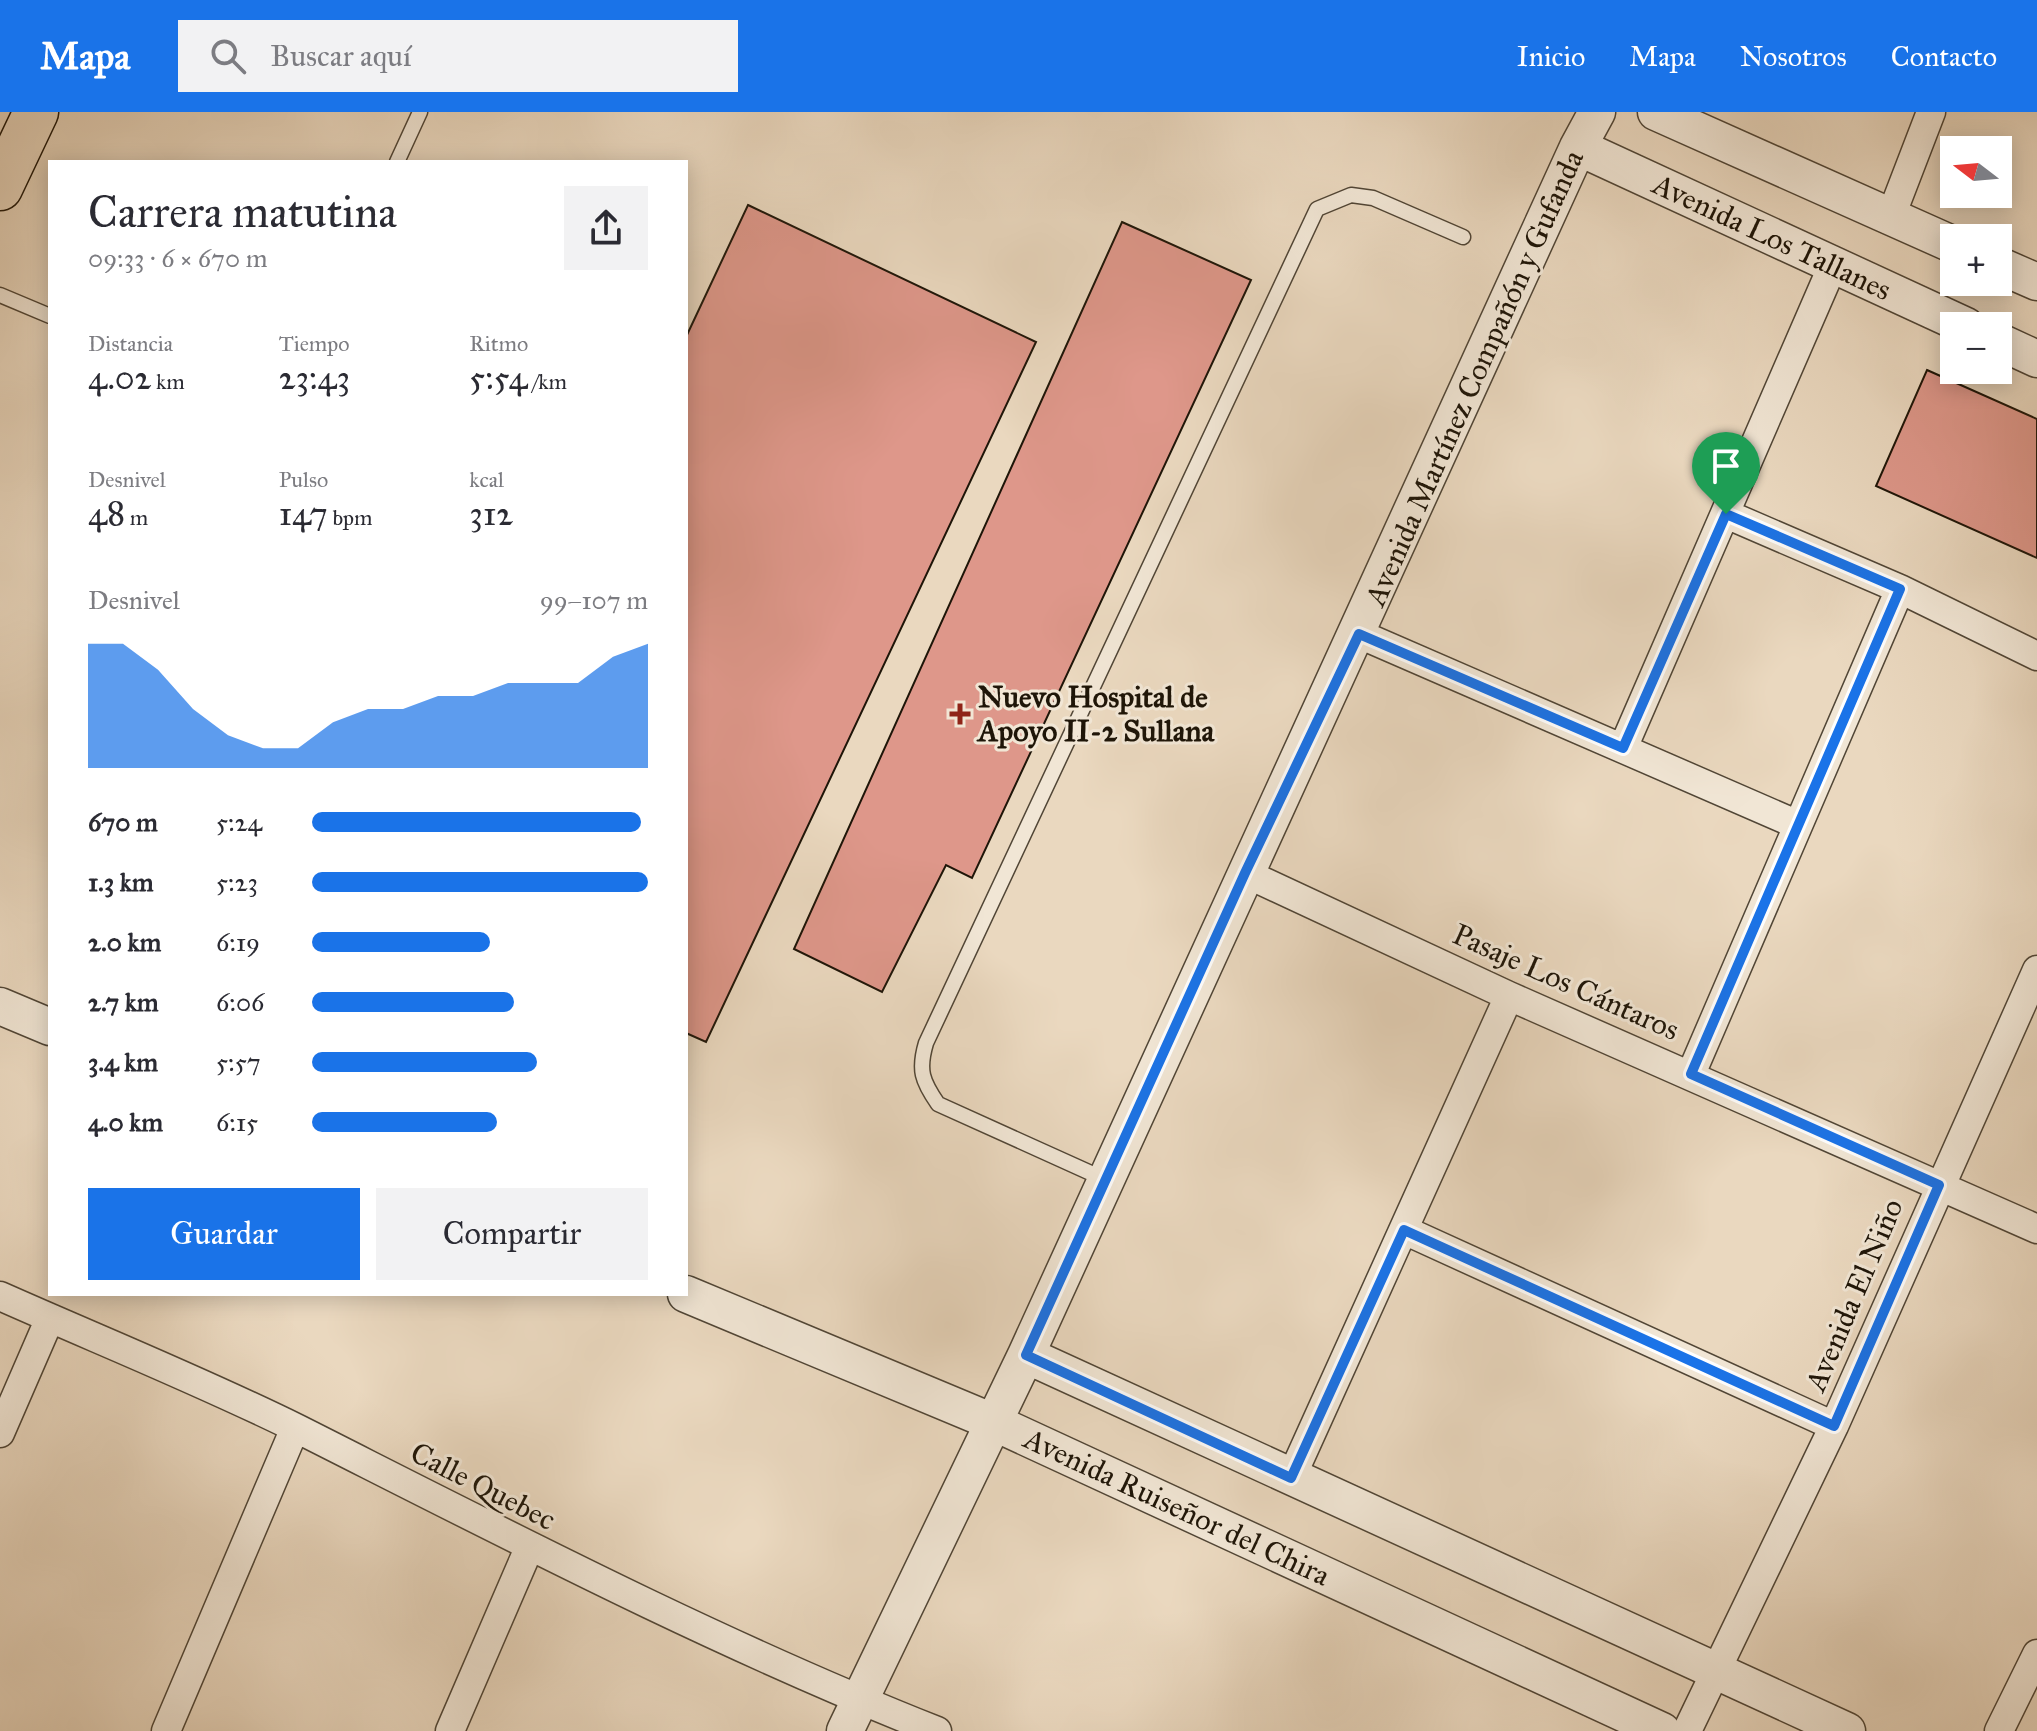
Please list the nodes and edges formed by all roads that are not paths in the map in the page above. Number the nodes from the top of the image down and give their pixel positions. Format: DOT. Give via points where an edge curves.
graph roads {
  1 [pos="36,112"];
  2 [pos="420,112"];
  3 [pos="1597,112"];
  4 [pos="1656,112"];
  5 [pos="1931,112"];
  6 [pos="1578,147"];
  7 [pos="398,160"];
  8 [pos="0,188"];
  9 [pos="1891,216"];
  10 [pos="1463,237"];
  11 [pos="1940,239"];
  12 [pos="1833,265"];
  13 [pos="2012,271"];
  14 [pos="2037,282"];
  15 [pos="0,295"];
  16 [pos="1940,314"];
  17 [pos="48,315"];
  18 [pos="2012,347"];
  19 [pos="2037,359"];
  20 [pos="1726,514"];
  21 [pos="1900,589"];
  22 [pos="1359,634"];
  23 [pos="2037,656"];
  24 [pos="1623,748"];
  25 [pos="1796,824"];
  26 [pos="1245,873"];
  27 [pos="2037,970"];
  28 [pos="1509,996"];
  29 [pos="0,1006"];
  30 [pos="48,1026"];
  31 [pos="1691,1074"];
  32 [pos="1106,1180"];
  33 [pos="1939,1185"];
  34 [pos="2037,1229"];
  35 [pos="1404,1230"];
  36 [pos="688,1295"];
  37 [pos="0,1296"];
  38 [pos="50,1318"];
  39 [pos="1026,1355"];
  40 [pos="993,1422"];
  41 [pos="1834,1426"];
  42 [pos="295,1428"];
  43 [pos="0,1433"];
  44 [pos="1291,1478"];
  45 [pos="529,1548"];
  46 [pos="2037,1654"];
  47 [pos="1716,1672"];
  48 [pos="852,1716"];
  49 [pos="166,1731"];
  50 [pos="450,1731"];
  51 [pos="937,1731"];
  52 [pos="1662,1731"];
  53 [pos="1687,1731"];
  54 [pos="1847,1731"];
  55 [pos="1999,1731"];
  1 -- 8 [label="main road"];
  2 -- 7 [label="lane"];
  3 -- 6 [label="street, Avenida Martínez Compañón y Gufanda"];
  4 -- 9 [label="street"];
  5 -- 9 [label="street"];
  6 -- 12 [label="street, Avenida Los Tallanes"];
  6 -- 22 [label="street, Avenida Martínez Compañón y Gufanda"];
  9 -- 11 [label="street"];
  10 -- 32 [label="lane" via="1373,198 1351,195 1317,209 926,1043 920,1065 923,1082 938,1104"];
  12 -- 16 [label="street, Avenida Los Tallanes"];
  12 -- 20 [label="street"];
  13 -- 14 [label="street"];
  15 -- 17 [label="lane"];
  18 -- 19 [label="street"];
  20 -- 21 [label="street"];
  20 -- 24 [label="street"];
  21 -- 23 [label="street"];
  21 -- 25 [label="street"];
  22 -- 24 [label="street"];
  22 -- 26 [label="street, Avenida Martínez Compañón y Gufanda"];
  24 -- 25 [label="street"];
  25 -- 31 [label="street"];
  26 -- 28 [label="street, Pasaje Los Cántaros"];
  26 -- 32 [label="street, Avenida Martínez Compañón y Gufanda"];
  27 -- 33 [label="street, Avenida El Niño"];
  28 -- 31 [label="street, Pasaje Los Cántaros"];
  28 -- 35 [label="street"];
  29 -- 30 [label="street"];
  31 -- 33 [label="street, Pasaje Los Cántaros"];
  32 -- 39 [label="street, Avenida Martínez Compañón y Gufanda"];
  33 -- 34 [label="street, Pasaje Los Cántaros"];
  33 -- 41 [label="street, Avenida El Niño"];
  35 -- 41 [label="street"];
  35 -- 44 [label="street"];
  36 -- 40 [label="street, Avenida Ruiseñor del Chira"];
  37 -- 38 [label="street, Calle Quebec"];
  38 -- 42 [label="street, Calle Quebec"];
  38 -- 43 [label="street"];
  39 -- 40 [label="street, Avenida Martínez Compañón y Gufanda"];
  39 -- 44 [label="street"];
  40 -- 48 [label="street, Avenida Martínez Compañón y Gufanda"];
  40 -- 52 [label="street, Avenida Ruiseñor del Chira"];
  41 -- 47 [label="street, Avenida El Niño"];
  42 -- 45 [label="street, Calle Quebec"];
  42 -- 49 [label="street"];
  44 -- 47 [label="street"];
  45 -- 48 [label="street, Calle Quebec"];
  45 -- 50 [label="street"];
  46 -- 55 [label="street"];
  47 -- 53 [label="street, Avenida El Niño"];
  47 -- 54 [label="street"];
  48 -- 51 [label="street, Calle Quebec"];
}
